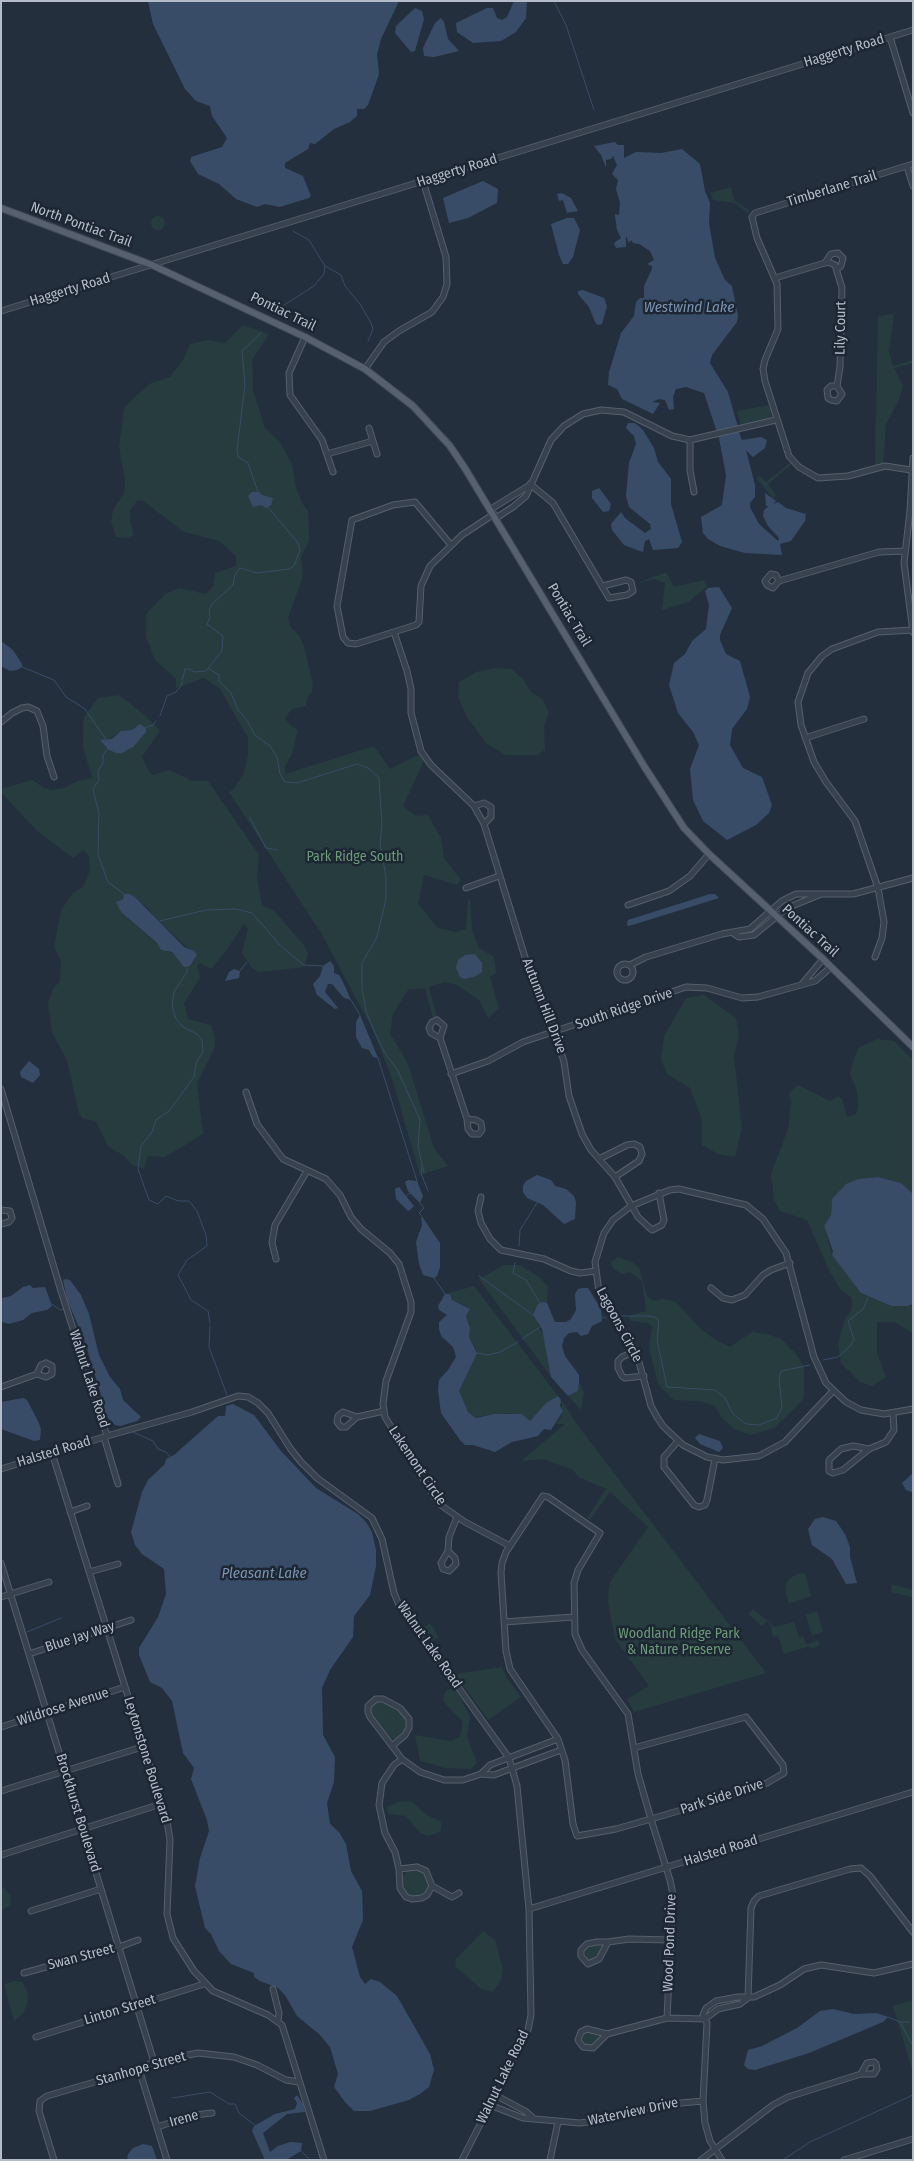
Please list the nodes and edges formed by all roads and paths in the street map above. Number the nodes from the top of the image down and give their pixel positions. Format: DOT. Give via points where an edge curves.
graph roads {
  1 [pos="913,30"];
  2 [pos="890,37"];
  3 [pos="913,113"];
  4 [pos="910,165"];
  5 [pos="423,181"];
  6 [pos="913,186"];
  7 [pos="1,208"];
  8 [pos="824,263"];
  9 [pos="152,265"];
  10 [pos="837,269"];
  11 [pos="775,278"];
  12 [pos="1,311"];
  13 [pos="305,337"];
  14 [pos="365,369"];
  15 [pos="837,386"];
  16 [pos="776,420"];
  17 [pos="369,428"];
  18 [pos="373,440"];
  19 [pos="690,440"];
  20 [pos="327,454"];
  21 [pos="377,454"];
  22 [pos="913,458"];
  23 [pos="911,470"];
  24 [pos="333,472"];
  25 [pos="530,484"];
  26 [pos="694,492"];
  27 [pos="912,504"];
  28 [pos="494,514"];
  29 [pos="451,545"];
  30 [pos="904,551"];
  31 [pos="779,581"];
  32 [pos="603,586"];
  33 [pos="913,630"];
  34 [pos="394,632"];
  35 [pos="864,720"];
  36 [pos="1,722"];
  37 [pos="805,738"];
  38 [pos="54,777"];
  39 [pos="474,806"];
  40 [pos="484,824"];
  41 [pos="709,854"];
  42 [pos="499,876"];
  43 [pos="913,878"];
  44 [pos="466,888"];
  45 [pos="878,888"];
  46 [pos="819,895"];
  47 [pos="628,905"];
  48 [pos="770,911"];
  49 [pos="777,917"];
  50 [pos="733,933"];
  51 [pos="875,957"];
  52 [pos="823,960"];
  53 [pos="630,965"];
  54 [pos="831,967"];
  55 [pos="802,984"];
  56 [pos="555,1032"];
  57 [pos="440,1038"];
  58 [pos="913,1047"];
  59 [pos="451,1074"];
  60 [pos="1,1089"];
  61 [pos="246,1092"];
  62 [pos="467,1119"];
  63 [pos="599,1159"];
  64 [pos="307,1171"];
  65 [pos="615,1177"];
  66 [pos="659,1193"];
  67 [pos="481,1197"];
  68 [pos="631,1206"];
  69 [pos="1,1210"];
  70 [pos="1,1224"];
  71 [pos="276,1259"];
  72 [pos="790,1263"];
  73 [pos="596,1271"];
  74 [pos="711,1288"];
  75 [pos="636,1351"];
  76 [pos="37,1374"];
  77 [pos="644,1376"];
  78 [pos="1,1387"];
  79 [pos="833,1391"];
  80 [pos="913,1408"];
  81 [pos="384,1411"];
  82 [pos="894,1413"];
  83 [pos="357,1417"];
  84 [pos="105,1437"];
  85 [pos="678,1441"];
  86 [pos="869,1449"];
  87 [pos="52,1453"];
  88 [pos="715,1459"];
  89 [pos="1,1469"];
  90 [pos="118,1484"];
  91 [pos="87,1506"];
  92 [pos="70,1512"];
  93 [pos="457,1517"];
  94 [pos="510,1546"];
  95 [pos="448,1550"];
  96 [pos="1,1564"];
  97 [pos="118,1564"];
  98 [pos="89,1572"];
  99 [pos="49,1582"];
  100 [pos="11,1594"];
  101 [pos="1,1597"];
  102 [pos="574,1617"];
  103 [pos="132,1620"];
  104 [pos="504,1622"];
  105 [pos="105,1628"];
  106 [pos="29,1654"];
  107 [pos="125,1687"];
  108 [pos="46,1712"];
  109 [pos="1,1726"];
  110 [pos="558,1739"];
  111 [pos="392,1746"];
  112 [pos="142,1747"];
  113 [pos="634,1748"];
  114 [pos="562,1750"];
  115 [pos="509,1758"];
  116 [pos="402,1759"];
  117 [pos="513,1768"];
  118 [pos="65,1771"];
  119 [pos="481,1774"];
  120 [pos="1,1790"];
  121 [pos="913,1792"];
  122 [pos="161,1804"];
  123 [pos="652,1819"];
  124 [pos="83,1830"];
  125 [pos="1,1855"];
  126 [pos="667,1868"];
  127 [pos="399,1869"];
  128 [pos="432,1886"];
  129 [pos="102,1889"];
  130 [pos="459,1893"];
  131 [pos="529,1909"];
  132 [pos="31,1911"];
  133 [pos="913,1932"];
  134 [pos="138,1940"];
  135 [pos="670,1940"];
  136 [pos="608,1942"];
  137 [pos="119,1947"];
  138 [pos="913,1964"];
  139 [pos="24,1973"];
  140 [pos="204,1984"];
  141 [pos="273,1989"];
  142 [pos="748,1998"];
  143 [pos="137,2005"];
  144 [pos="667,2018"];
  145 [pos="705,2019"];
  146 [pos="278,2021"];
  147 [pos="607,2034"];
  148 [pos="36,2037"];
  149 [pos="154,2062"];
  150 [pos="139,2069"];
  151 [pos="862,2074"];
  152 [pos="300,2082"];
  153 [pos="495,2095"];
  154 [pos="703,2101"];
  155 [pos="490,2106"];
  156 [pos="212,2113"];
  157 [pos="532,2117"];
  158 [pos="558,2122"];
  159 [pos="156,2127"];
  160 [pos="913,2139"];
  161 [pos="714,2148"];
  162 [pos="54,2160"];
  163 [pos="166,2160"];
  164 [pos="324,2160"];
  165 [pos="462,2160"];
  166 [pos="550,2160"];
  167 [pos="701,2160"];
  168 [pos="722,2160"];
  169 [pos="844,2160"];
  1 -- 2 [label="street, Haggerty Road"];
  2 -- 3 [label="street"];
  2 -- 5 [label="street, Haggerty Road"];
  4 -- 6 [label="street"];
  4 -- 11 [label="street, Timberlane Trail" via="752,215 757,238"];
  5 -- 9 [label="street, Haggerty Road"];
  5 -- 14 [label="street" via="448,272 443,297 432,312 384,342"];
  7 -- 9 [label="main road, North Pontiac Trail"];
  8 -- 10 [label="street" via="833,262"];
  8 -- 10 [label="street, Lily Court" via="831,254 838,253 843,258 842,266"];
  8 -- 11 [label="street, Lily Court"];
  9 -- 12 [label="street, Haggerty Road"];
  9 -- 13 [label="main road, Pontiac Trail"];
  10 -- 15 [label="street, Lily Court" via="842,288"];
  11 -- 16 [label="street" via="778,329 765,360 764,381"];
  13 -- 14 [label="main road, Pontiac Trail"];
  13 -- 20 [label="street" via="289,373 290,395 322,440"];
  14 -- 28 [label="main road, Pontiac Trail" via="432,425 456,454"];
  16 -- 19 [label="street"];
  16 -- 23 [label="street" via="788,456 813,476 835,478 885,466"];
  17 -- 18 [label="street"];
  18 -- 20 [label="street"];
  18 -- 21 [label="street"];
  19 -- 25 [label="street" via="672,436 624,412 588,413 557,432"];
  19 -- 26 [label="street"];
  20 -- 24 [label="street"];
  22 -- 23 [label="street"];
  23 -- 27 [label="street"];
  25 -- 28 [label="street"];
  25 -- 28 [label="street" via="520,502"];
  25 -- 32 [label="street" via="553,503"];
  27 -- 30 [label="street"];
  28 -- 29 [label="street"];
  28 -- 41 [label="main road, Pontiac Trail" via="657,786 684,828"];
  29 -- 34 [label="street" via="424,576 419,622"];
  29 -- 34 [label="street" via="415,502 352,520 337,606 343,637 348,643 356,644"];
  30 -- 31 [label="street" via="879,552"];
  30 -- 33 [label="street" via="904,577"];
  32 -- 32 [label="street" via="612,598 633,591 631,582 626,580"];
  33 -- 37 [label="street" via="878,632 822,656 808,673 800,692 799,712"];
  34 -- 39 [label="street, Autumn Hill Drive" via="409,680 411,713 421,751 431,766"];
  35 -- 37 [label="street"];
  36 -- 38 [label="street" via="22,708 36,712 43,726"];
  37 -- 45 [label="street" via="819,772 855,822"];
  39 -- 40 [label="street, Autumn Hill Drive"];
  39 -- 40 [label="street, Autumn Hill Drive" via="484,803 491,807 491,817"];
  40 -- 42 [label="street, Autumn Hill Drive"];
  41 -- 47 [label="street" via="690,876 669,891"];
  41 -- 48 [label="main road, Pontiac Trail"];
  42 -- 44 [label="street"];
  42 -- 56 [label="street, Autumn Hill Drive" via="532,980"];
  43 -- 45 [label="street"];
  45 -- 46 [label="street" via="842,896"];
  45 -- 51 [label="street" via="884,922"];
  46 -- 48 [label="street" via="796,894"];
  46 -- 49 [label="street" via="787,908"];
  48 -- 49 [label="main road, Pontiac Trail"];
  48 -- 50 [label="street" via="750,929"];
  49 -- 50 [label="street" via="754,936 739,937"];
  49 -- 52 [label="main road, Pontiac Trail"];
  50 -- 53 [label="street" via="646,957"];
  52 -- 54 [label="main road, Pontiac Trail"];
  52 -- 55 [label="street"];
  54 -- 55 [label="street, South Ridge Drive" via="815,980"];
  54 -- 58 [label="main road, Pontiac Trail"];
  55 -- 56 [label="street, South Ridge Drive" via="749,998 707,988 686,987"];
  56 -- 59 [label="street, South Ridge Drive" via="523,1042 488,1061"];
  56 -- 63 [label="street, Autumn Hill Drive" via="576,1120 586,1142"];
  57 -- 59 [label="street"];
  59 -- 62 [label="street"];
  60 -- 84 [label="street, Walnut Lake Road"];
  61 -- 64 [label="street, Lakemont Circle" via="257,1124 275,1150 283,1159"];
  63 -- 65 [label="street, Autumn Hill Drive"];
  63 -- 65 [label="street" via="627,1146 634,1144 640,1147 639,1161"];
  64 -- 71 [label="street" via="275,1225 272,1243"];
  64 -- 81 [label="street, Lakemont Circle" via="334,1186 351,1217 390,1253 404,1278 411,1312 386,1381"];
  65 -- 68 [label="street, Autumn Hill Drive"];
  66 -- 68 [label="street, Lagoons Circle"];
  66 -- 68 [label="street, Autumn Hill Drive" via="664,1220 657,1229 652,1230 645,1225"];
  66 -- 72 [label="street, Lagoons Circle" via="679,1189 746,1205 763,1219"];
  67 -- 73 [label="street" via="478,1210 481,1223 501,1250 544,1259 580,1273"];
  68 -- 73 [label="street, Lagoons Circle" via="613,1220 604,1233 595,1262"];
  69 -- 70 [label="street" via="10,1211 12,1218"];
  72 -- 74 [label="street" via="762,1275 745,1295 732,1300 723,1298"];
  72 -- 79 [label="street, Lagoons Circle" via="818,1369"];
  73 -- 75 [label="street, Lagoons Circle" via="606,1304"];
  75 -- 77 [label="street, Lagoons Circle"];
  75 -- 77 [label="street" via="622,1357 618,1368 626,1378"];
  76 -- 78 [label="street"];
  77 -- 85 [label="street, Lagoons Circle" via="651,1406 662,1426"];
  79 -- 82 [label="street, Lagoons Circle" via="861,1410"];
  79 -- 88 [label="street, Lagoons Circle" via="796,1432 772,1451 736,1460"];
  80 -- 82 [label="street, Lagoons Circle"];
  81 -- 83 [label="street"];
  81 -- 93 [label="street, Lakemont Circle" via="435,1498"];
  82 -- 86 [label="street" via="892,1434 881,1445"];
  84 -- 87 [label="street, Halsted Road"];
  84 -- 90 [label="street"];
  84 -- 115 [label="street, Walnut Lake Road" via="238,1396 258,1403 301,1462 317,1478 372,1518 382,1538 394,1593 400,1605"];
  85 -- 88 [label="street, Lagoons Circle"];
  85 -- 88 [label="street" via="664,1457 664,1467 694,1505 705,1505"];
  86 -- 86 [label="street" via="843,1470 829,1471 827,1463 841,1448"];
  87 -- 89 [label="street, Halsted Road"];
  87 -- 92 [label="street, Leytonstone Boulevard"];
  91 -- 92 [label="street"];
  92 -- 98 [label="street, Leytonstone Boulevard"];
  93 -- 94 [label="street, Lakemont Circle"];
  93 -- 95 [label="street"];
  94 -- 102 [label="street, Wood Pond Drive" via="543,1496 600,1533 578,1570 574,1583"];
  94 -- 104 [label="street" via="501,1573"];
  96 -- 100 [label="street, Brockhurst Boulevard"];
  97 -- 98 [label="street"];
  98 -- 105 [label="street, Leytonstone Boulevard"];
  99 -- 100 [label="street"];
  100 -- 101 [label="street"];
  100 -- 106 [label="street, Brockhurst Boulevard"];
  102 -- 104 [label="street"];
  102 -- 113 [label="street, Wood Pond Drive" via="577,1641 628,1714"];
  103 -- 105 [label="street, Blue Jay Way"];
  104 -- 110 [label="street" via="510,1669"];
  105 -- 106 [label="street, Blue Jay Way"];
  105 -- 107 [label="street, Leytonstone Boulevard"];
  106 -- 108 [label="street, Brockhurst Boulevard"];
  107 -- 108 [label="street, Wildrose Avenue"];
  107 -- 112 [label="street, Leytonstone Boulevard"];
  108 -- 109 [label="street, Wildrose Avenue"];
  108 -- 118 [label="street, Brockhurst Boulevard"];
  110 -- 114 [label="street"];
  110 -- 115 [label="street"];
  111 -- 111 [label="street" via="368,1712 373,1700 383,1699 408,1715 410,1724 407,1732"];
  111 -- 116 [label="street"];
  112 -- 118 [label="street"];
  112 -- 122 [label="street, Leytonstone Boulevard"];
  113 -- 123 [label="street, Wood Pond Drive" via="638,1774"];
  113 -- 123 [label="street, Park Side Drive" via="746,1717 785,1770 783,1775 757,1788"];
  114 -- 117 [label="street"];
  114 -- 123 [label="street" via="572,1824 578,1836"];
  115 -- 117 [label="street, Walnut Lake Road"];
  115 -- 119 [label="street" via="487,1766"];
  116 -- 119 [label="street" via="420,1772 444,1780 463,1780"];
  116 -- 127 [label="street" via="382,1783 379,1805 385,1833"];
  117 -- 119 [label="street" via="494,1775"];
  117 -- 131 [label="street, Walnut Lake Road"];
  118 -- 120 [label="street"];
  118 -- 124 [label="street, Brockhurst Boulevard"];
  121 -- 126 [label="street, Halsted Road"];
  122 -- 124 [label="street"];
  122 -- 140 [label="street, Leytonstone Boulevard" via="170,1840 166,1899 168,1923 184,1957"];
  123 -- 126 [label="street, Wood Pond Drive"];
  124 -- 125 [label="street"];
  124 -- 129 [label="street, Brockhurst Boulevard"];
  126 -- 131 [label="street, Halsted Road"];
  126 -- 135 [label="street, Wood Pond Drive" via="672,1895"];
  127 -- 128 [label="street" via="422,1868 430,1875"];
  127 -- 128 [label="street" via="400,1888 406,1897 422,1898"];
  128 -- 130 [label="street" via="452,1897"];
  129 -- 132 [label="street"];
  129 -- 137 [label="street, Brockhurst Boulevard"];
  131 -- 153 [label="street, Walnut Lake Road" via="531,2015 528,2030"];
  133 -- 142 [label="street" via="861,1868 760,1896 751,1908"];
  134 -- 137 [label="street, Swan Street"];
  135 -- 136 [label="street"];
  135 -- 144 [label="street, Wood Pond Drive"];
  136 -- 136 [label="street" via="587,1944 581,1950 584,1962 596,1962"];
  137 -- 139 [label="street, Swan Street"];
  137 -- 143 [label="street, Brockhurst Boulevard"];
  138 -- 142 [label="street" via="874,1973 821,1965 804,1969 767,1992"];
  140 -- 143 [label="street, Linton Street"];
  140 -- 146 [label="street, Leytonstone Boulevard"];
  141 -- 146 [label="street"];
  142 -- 145 [label="street" via="740,2004 718,2009"];
  143 -- 148 [label="street, Linton Street"];
  143 -- 149 [label="street, Brockhurst Boulevard"];
  144 -- 145 [label="street"];
  144 -- 147 [label="street"];
  145 -- 154 [label="street"];
  146 -- 152 [label="street" via="285,2030"];
  147 -- 147 [label="street" via="587,2029 581,2032 578,2040 583,2047 593,2048"];
  149 -- 150 [label="street, Stanhope Street"];
  149 -- 152 [label="street, Stanhope Street" via="214,2053 246,2060 286,2080"];
  150 -- 159 [label="street"];
  150 -- 162 [label="street, Stanhope Street" via="40,2100 39,2111"];
  151 -- 161 [label="street" via="788,2097 761,2112"];
  152 -- 164 [label="street"];
  153 -- 155 [label="street, Walnut Lake Road"];
  153 -- 157 [label="street, Waterview Drive"];
  154 -- 158 [label="street, Waterview Drive" via="658,2104 596,2121"];
  154 -- 161 [label="street" via="705,2123"];
  155 -- 157 [label="street, Waterview Drive" via="523,2118"];
  155 -- 165 [label="street, Walnut Lake Road"];
  156 -- 159 [label="street, Irene"];
  157 -- 158 [label="street, Waterview Drive"];
  158 -- 166 [label="street"];
  159 -- 163 [label="street"];
  160 -- 169 [label="street"];
  161 -- 167 [label="street"];
  161 -- 168 [label="street"];
}
